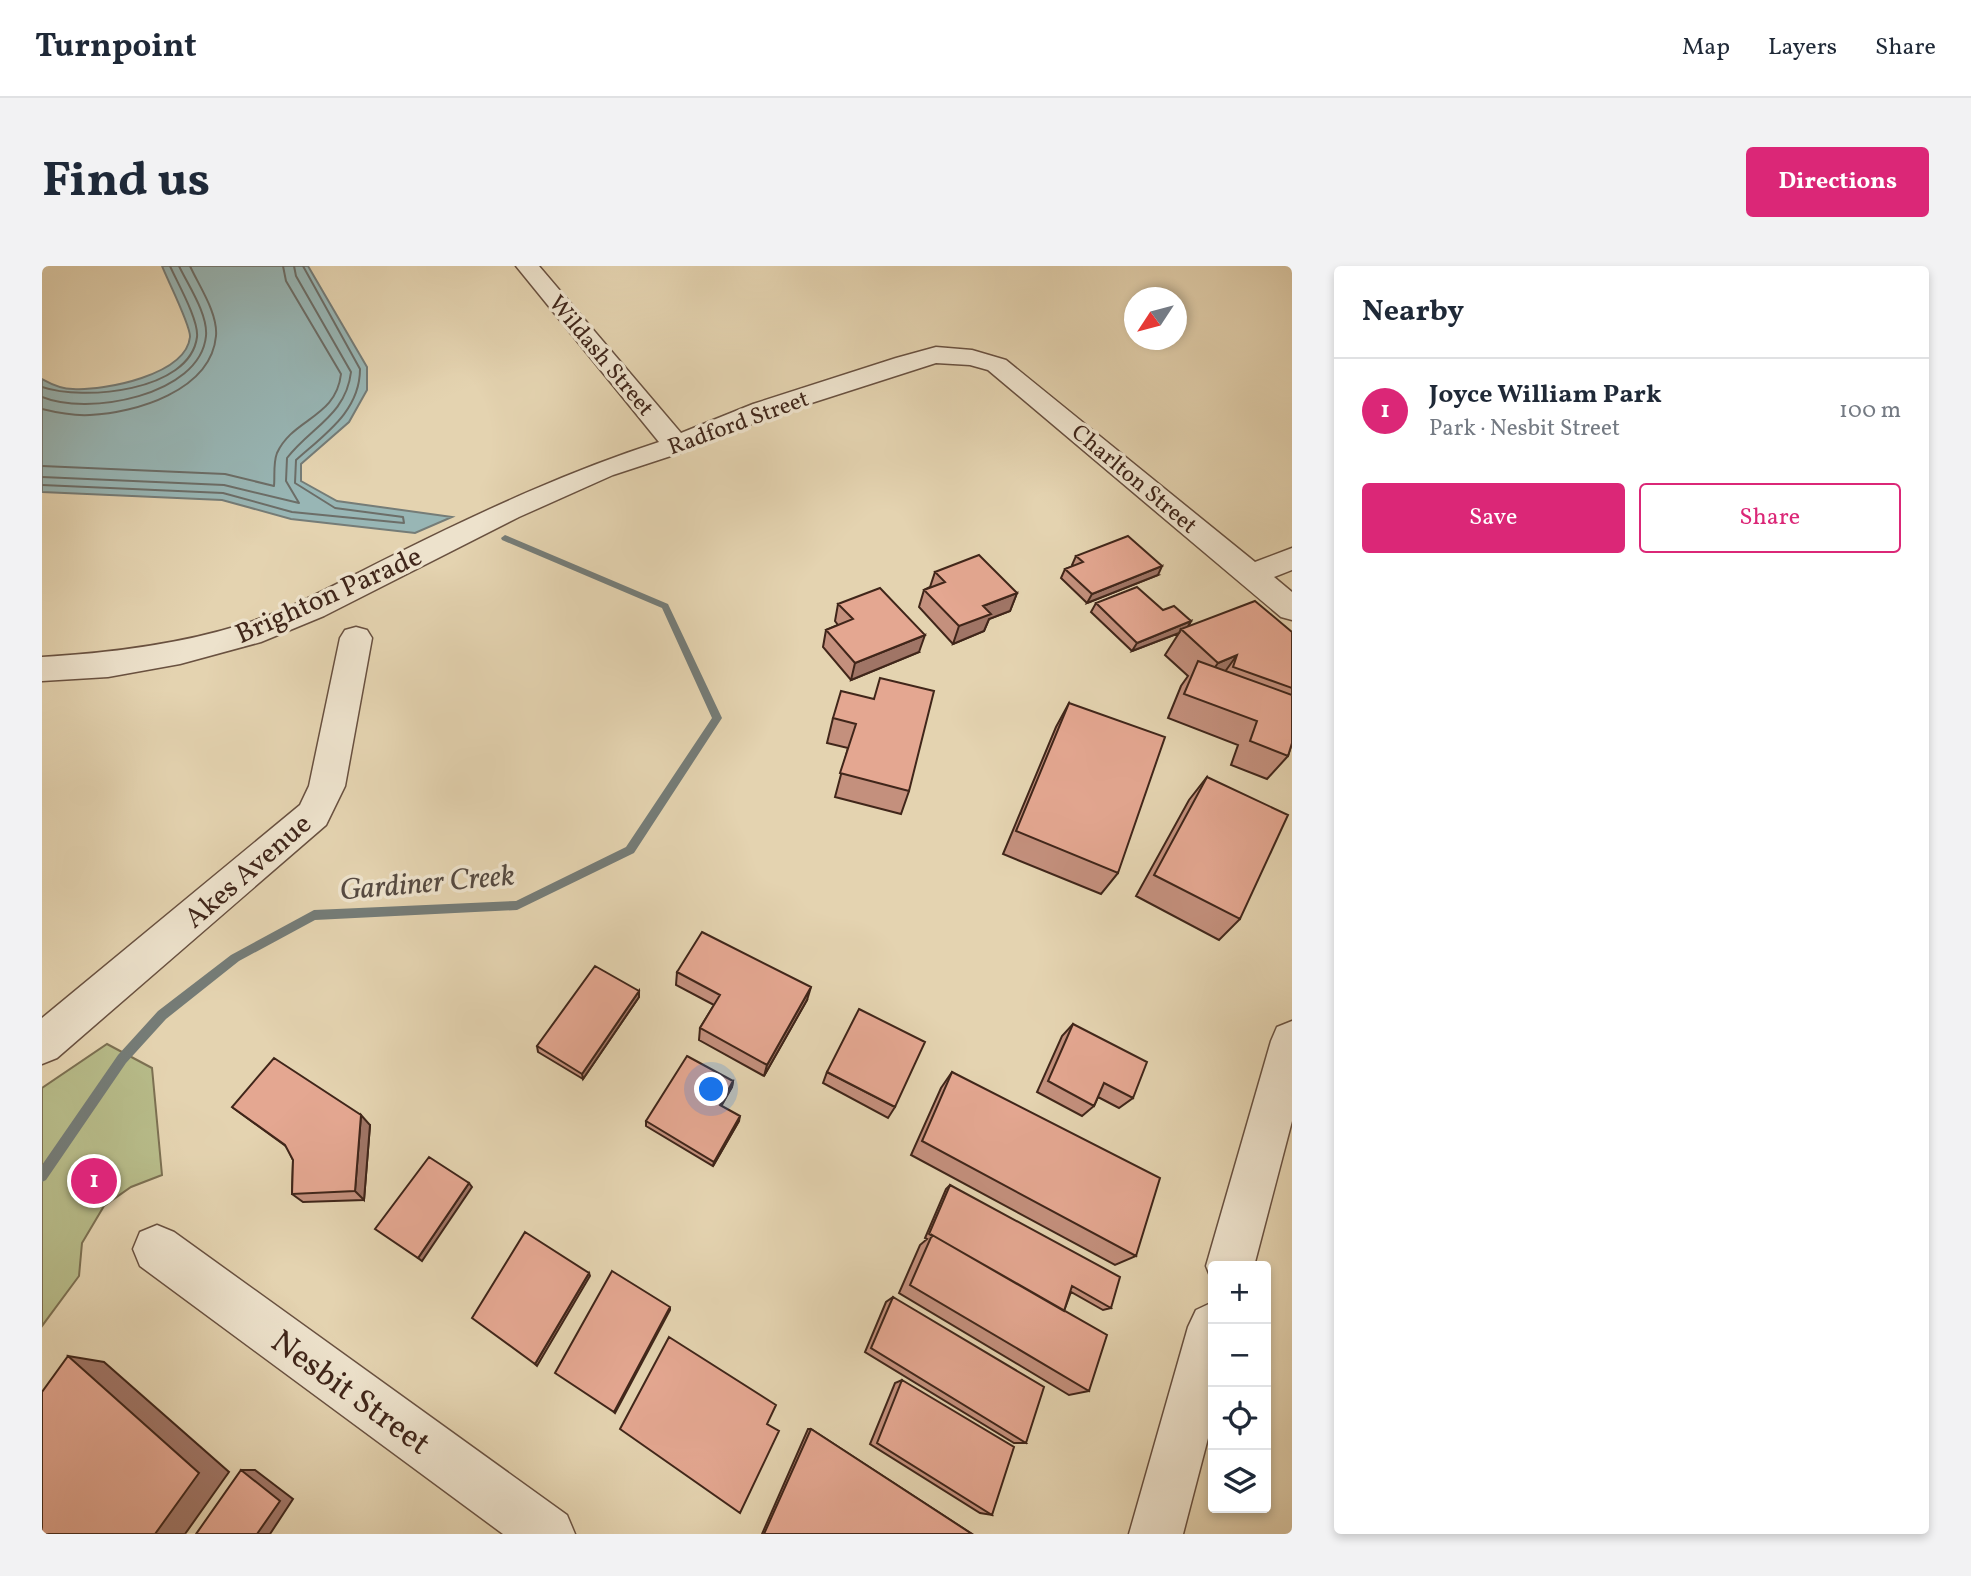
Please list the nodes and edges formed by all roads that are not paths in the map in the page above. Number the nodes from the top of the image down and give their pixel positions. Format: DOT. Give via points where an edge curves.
graph roads {
  1 [pos="527,266"];
  2 [pos="972,358"];
  3 [pos="676,445"];
  4 [pos="448,540"];
  5 [pos="1292,558"];
  6 [pos="1251,575"];
  7 [pos="1292,609"];
  8 [pos="356,638"];
  9 [pos="42,669"];
  10 [pos="1292,1041"];
  11 [pos="42,1044"];
  12 [pos="156,1249"];
  13 [pos="1231,1261"];
  14 [pos="1208,1345"];
  15 [pos="548,1534"];
  16 [pos="1156,1534"];
  1 -- 3 [label="street, Wildash Street"];
  2 -- 3 [label="street, Radford Street" via="936,355 905,363 762,410"];
  2 -- 6 [label="street, Charlton Street" via="998,365 1018,380"];
  3 -- 4 [label="street, Radford Street" via="603,469"];
  4 -- 9 [label="street, Brighton Parade" via="313,608 250,634 108,665"];
  5 -- 6 [label="street"];
  6 -- 7 [label="street, Charlton Street"];
  8 -- 11 [label="street, Akes Avenue" via="327,786 313,816"];
  10 -- 13 [label="street"];
  12 -- 15 [label="street, Nesbit Street"];
  14 -- 16 [label="street"];
}
